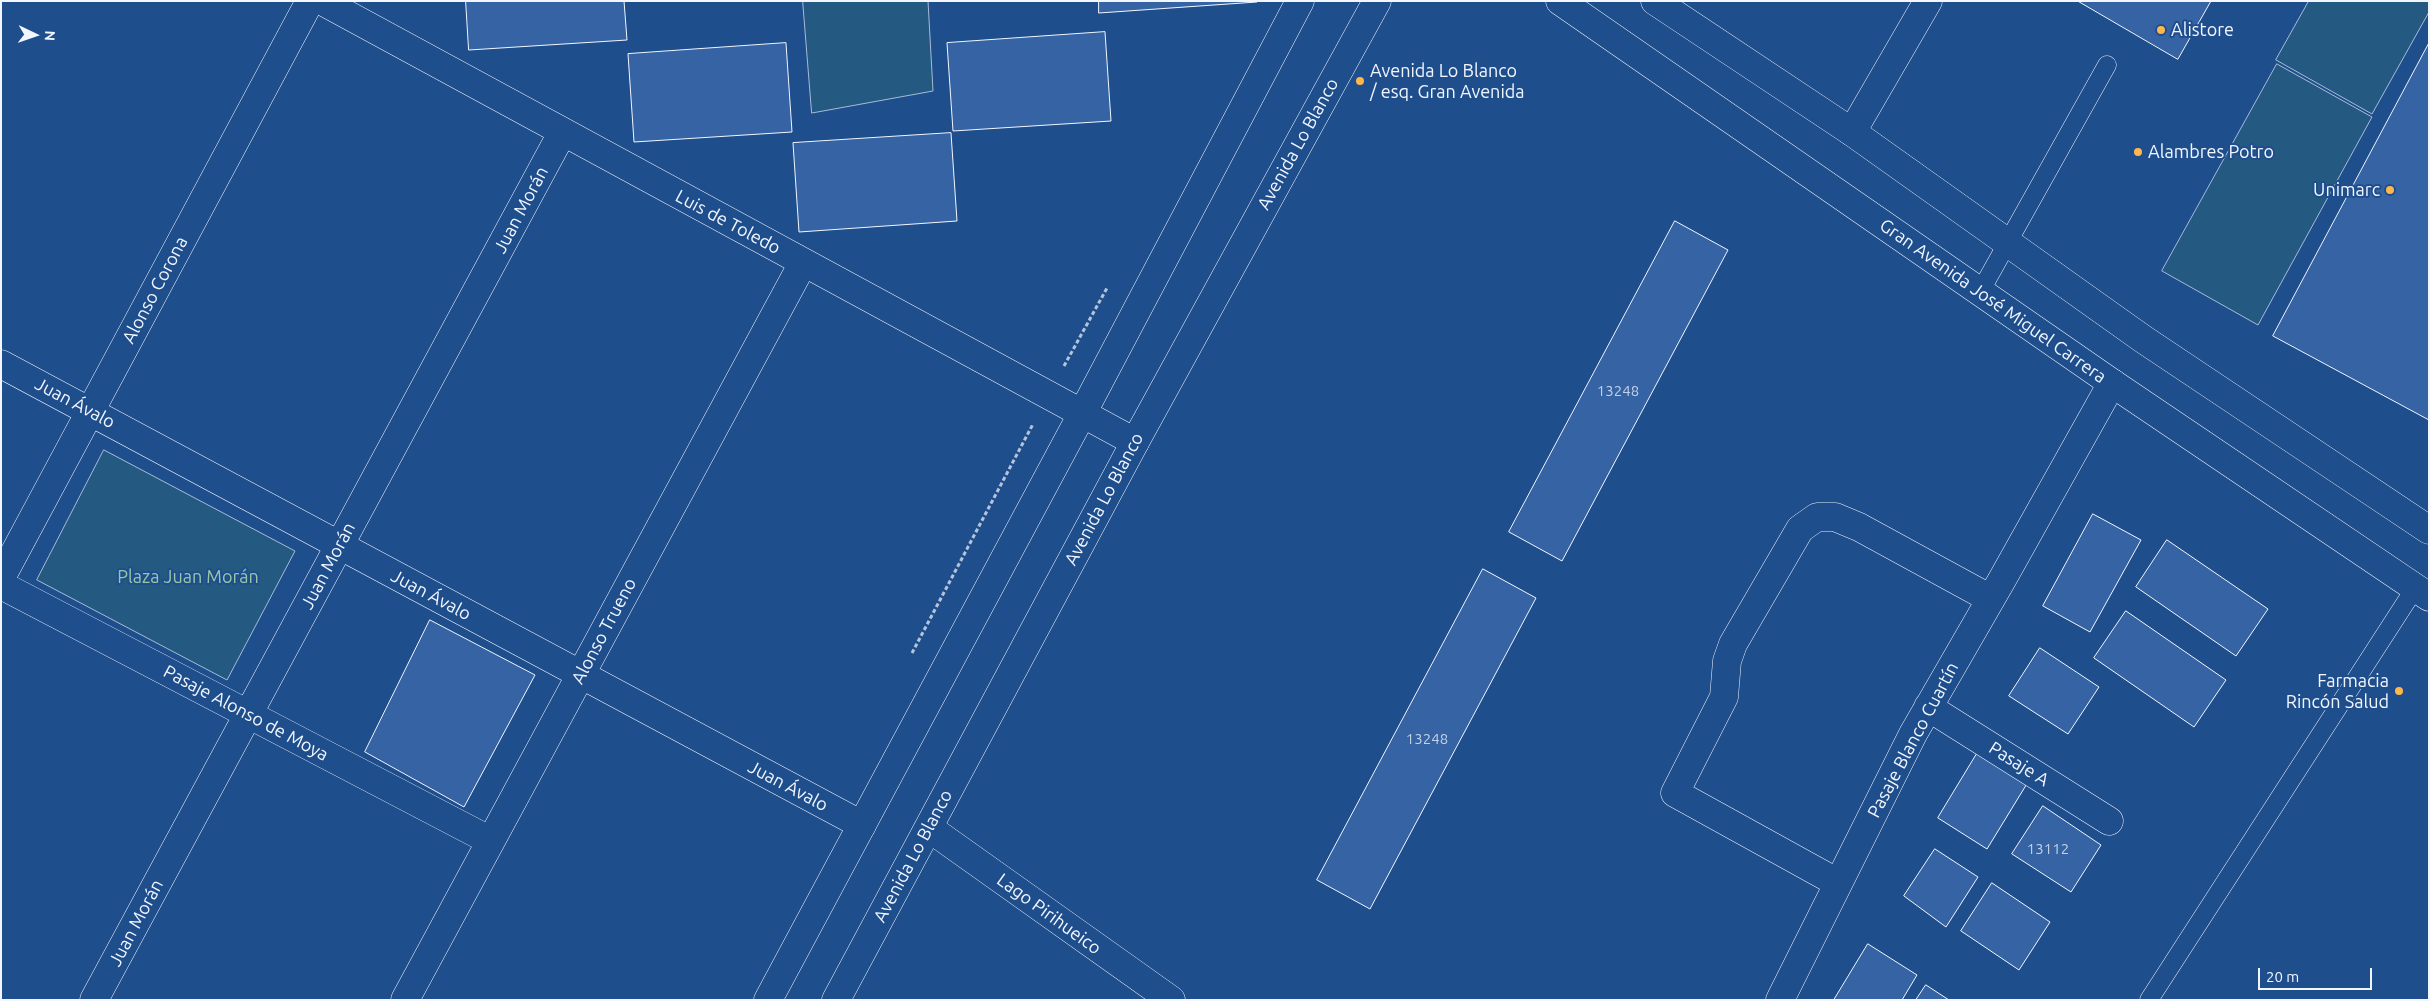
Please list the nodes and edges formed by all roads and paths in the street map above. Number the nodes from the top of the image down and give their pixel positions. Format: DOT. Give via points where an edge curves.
graph roads {
  1 [pos="310,1"];
  2 [pos="322,1"];
  3 [pos="1300,1"];
  4 [pos="1377,1"];
  5 [pos="1560,1"];
  6 [pos="1656,1"];
  7 [pos="1928,1"];
  8 [pos="2107,65"];
  9 [pos="1852,132"];
  10 [pos="562,133"];
  11 [pos="2008,244"];
  12 [pos="803,263"];
  13 [pos="1980,292"];
  14 [pos="1,364"];
  15 [pos="2112,383"];
  16 [pos="90,411"];
  17 [pos="1082,414"];
  18 [pos="1135,442"];
  19 [pos="2429,530"];
  20 [pos="340,546"];
  21 [pos="1,578"];
  22 [pos="1,585"];
  23 [pos="2422,592"];
  24 [pos="1991,599"];
  25 [pos="581,674"];
  26 [pos="1928,707"];
  27 [pos="249,714"];
  28 [pos="2110,820"];
  29 [pos="862,825"];
  30 [pos="929,828"];
  31 [pos="491,841"];
  32 [pos="1838,883"];
  33 [pos="1138,991"];
  34 [pos="94,1000"];
  35 [pos="405,1000"];
  36 [pos="768,1000"];
  37 [pos="836,1000"];
  38 [pos="1171,1000"];
  39 [pos="1780,1000"];
  40 [pos="2149,1000"];
  1 -- 16 [label="street, Alonso Corona"];
  2 -- 10 [label="street, Luis de Toledo"];
  3 -- 17 [label="street"];
  4 -- 18 [label="street, Avenida Lo Blanco"];
  5 -- 13 [label="street, Gran Avenida José Miguel Carrera"];
  6 -- 9 [label="street"];
  7 -- 9 [label="street"];
  8 -- 11 [label="lane"];
  9 -- 11 [label="street"];
  10 -- 12 [label="street, Luis de Toledo"];
  10 -- 20 [label="street, Juan Morán"];
  11 -- 13 [label="lane"];
  11 -- 19 [label="street" via="2143,339"];
  12 -- 17 [label="street, Luis de Toledo"];
  12 -- 25 [label="street, Alonso Trueno"];
  13 -- 15 [label="street, Gran Avenida José Miguel Carrera"];
  14 -- 16 [label="street, Juan Ávalo"];
  15 -- 23 [label="street, Gran Avenida José Miguel Carrera"];
  15 -- 24 [label="street, Pasaje Blanco Cuartín"];
  16 -- 20 [label="street, Juan Ávalo"];
  16 -- 21 [label="street, Alonso Corona"];
  17 -- 18 [label="street, Luis de Toledo"];
  17 -- 29 [label="street"];
  18 -- 30 [label="street, Avenida Lo Blanco"];
  20 -- 25 [label="street, Juan Ávalo"];
  20 -- 27 [label="street, Juan Morán"];
  22 -- 27 [label="street, Pasaje Alonso de Moya"];
  23 -- 40 [label="lane"];
  24 -- 26 [label="street, Pasaje Blanco Cuartín"];
  24 -- 32 [label="street" via="1860,527 1835,517 1818,517 1800,528 1733,644 1727,661 1724,697 1675,794"];
  25 -- 29 [label="street, Juan Ávalo"];
  25 -- 31 [label="street, Alonso Trueno"];
  26 -- 28 [label="street, Pasaje A"];
  26 -- 32 [label="street, Pasaje Blanco Cuartín"];
  27 -- 31 [label="street, Pasaje Alonso de Moya"];
  27 -- 34 [label="street, Juan Morán"];
  29 -- 36 [label="street"];
  30 -- 33 [label="street, Lago Pirihueico"];
  30 -- 37 [label="street, Avenida Lo Blanco"];
  31 -- 35 [label="street, Alonso Trueno"];
  32 -- 39 [label="street, Pasaje Blanco Cuartín"];
  33 -- 38 [label="street, Lago Pirihueico"];
}
